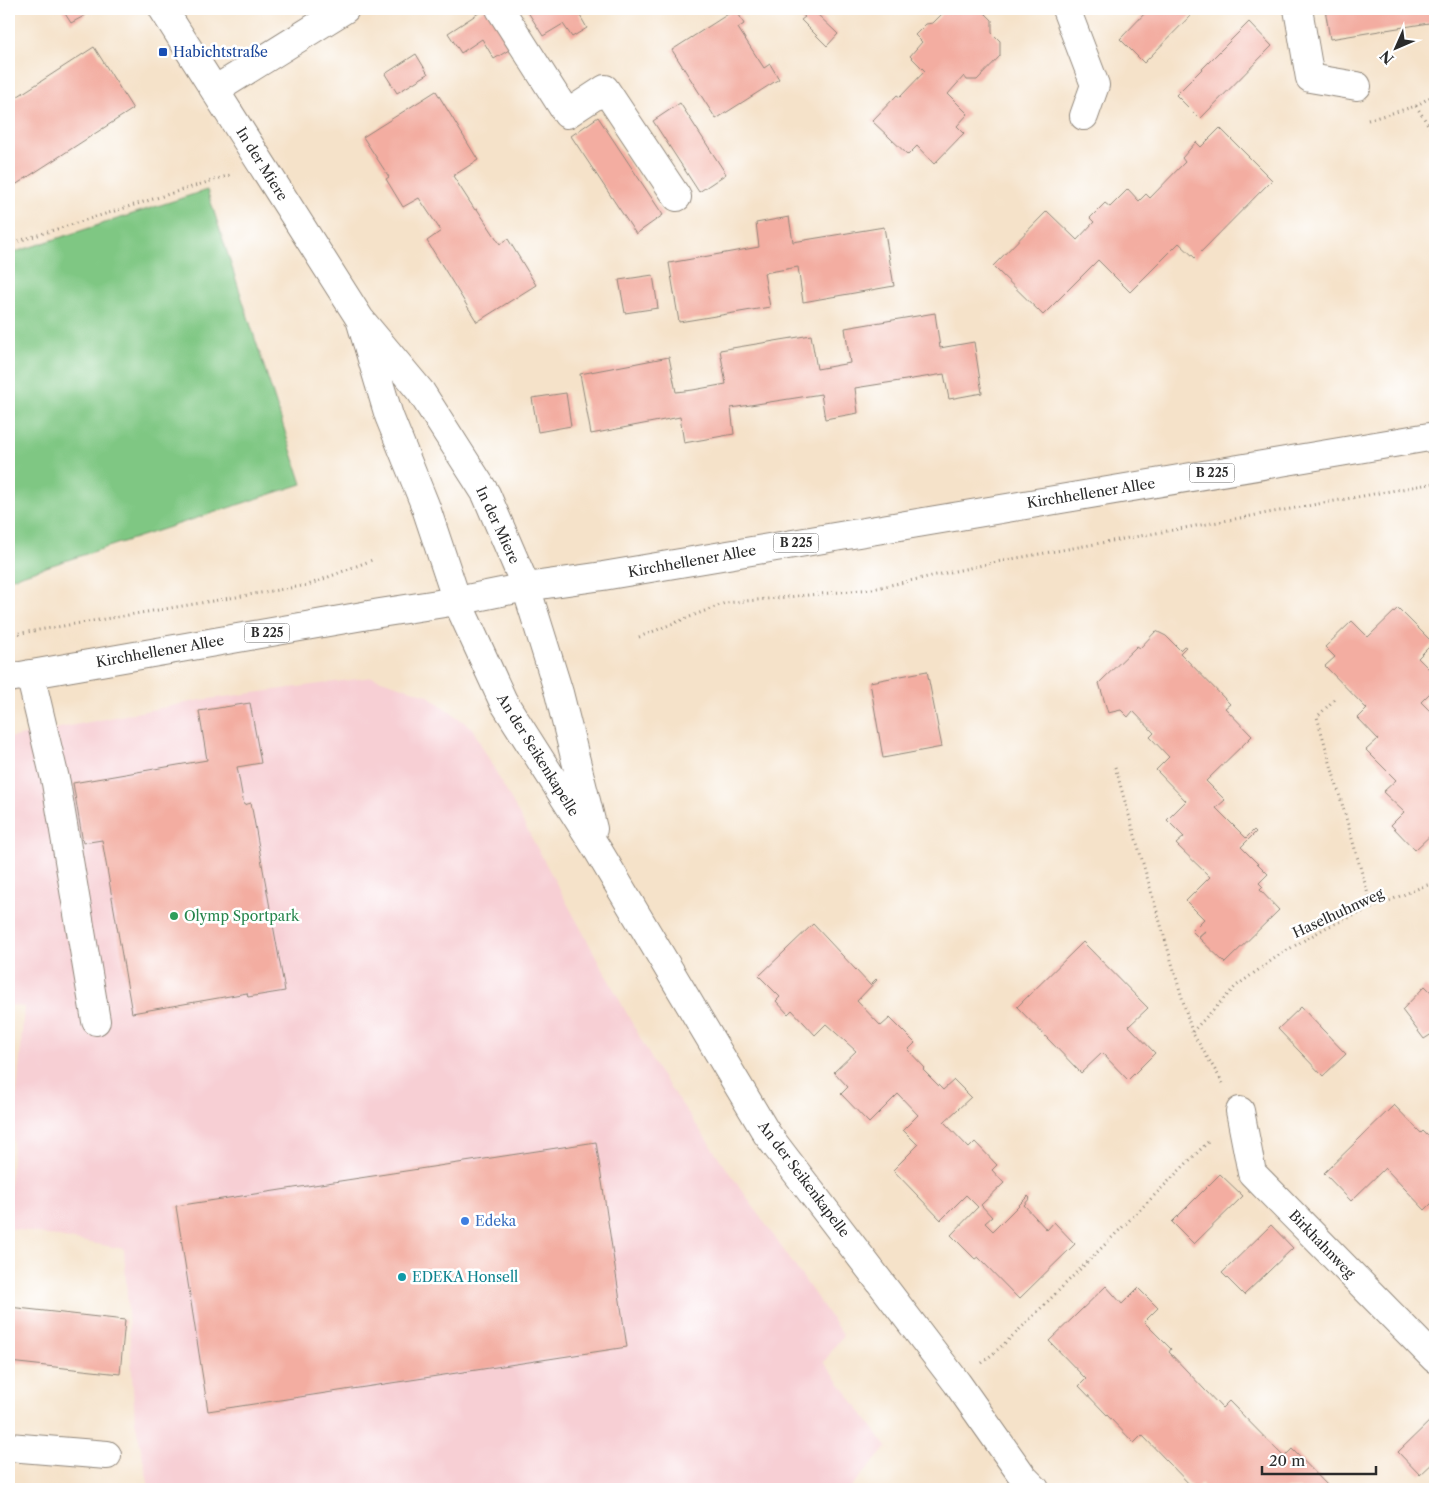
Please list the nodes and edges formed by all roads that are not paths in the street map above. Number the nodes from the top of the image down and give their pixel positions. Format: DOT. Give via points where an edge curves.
graph roads {
  1 [pos="163,9"];
  2 [pos="345,9"];
  3 [pos="500,9"];
  4 [pos="1066,9"];
  5 [pos="1298,9"];
  6 [pos="1358,86"];
  7 [pos="215,90"];
  8 [pos="1084,116"];
  9 [pos="677,196"];
  10 [pos="360,320"];
  11 [pos="1435,436"];
  12 [pos="526,587"];
  13 [pos="457,601"];
  14 [pos="19,676"];
  15 [pos="599,852"];
  16 [pos="96,1021"];
  17 [pos="1240,1111"];
  18 [pos="1435,1359"];
  19 [pos="9,1447"];
  20 [pos="107,1455"];
  21 [pos="1023,1486"];
  1 -- 7 [label="street, In der Miere"];
  2 -- 7 [label="street"];
  3 -- 9 [label="street" via="567,114 605,89"];
  4 -- 8 [label="street" via="1095,85"];
  5 -- 6 [label="street" via="1310,78"];
  7 -- 10 [label="street, In der Miere"];
  10 -- 12 [label="street, In der Miere" via="421,392 486,494"];
  10 -- 13 [label="street, In der Miere" via="389,416 425,505"];
  11 -- 12 [label="street, Kirchhellener Allee / B 225"];
  12 -- 13 [label="street, Kirchhellener Allee / B 225"];
  12 -- 15 [label="street, An der Seikenkapelle" via="559,693"];
  13 -- 14 [label="street, Kirchhellener Allee / B 225"];
  13 -- 15 [label="street, An der Seikenkapelle" via="503,701"];
  14 -- 16 [label="street" via="56,783"];
  15 -- 21 [label="street, An der Seikenkapelle" via="768,1134 957,1383"];
  17 -- 18 [label="street, Birkhahnweg" via="1252,1173"];
  19 -- 20 [label="street"];
}
